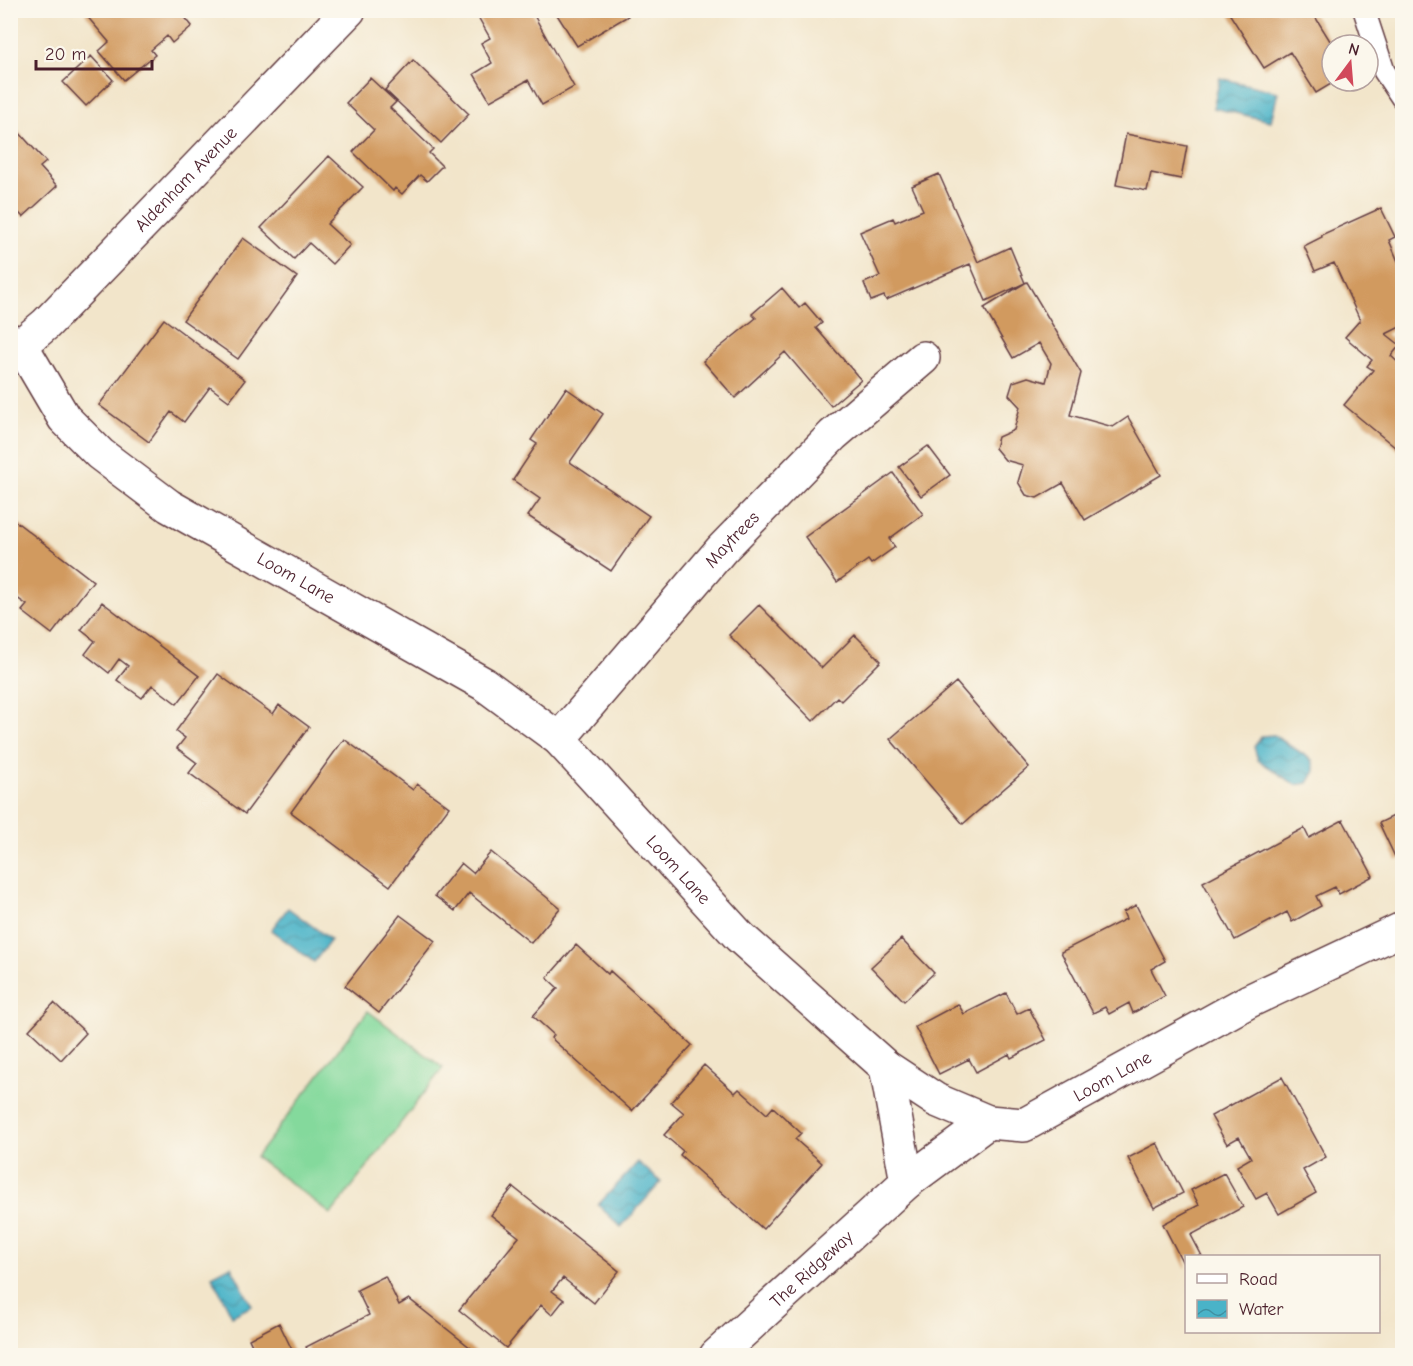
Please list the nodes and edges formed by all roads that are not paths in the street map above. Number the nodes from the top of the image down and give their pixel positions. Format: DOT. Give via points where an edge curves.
graph roads {
  1 [pos="349,10"];
  2 [pos="1364,10"];
  3 [pos="1402,98"];
  4 [pos="16,342"];
  5 [pos="923,358"];
  6 [pos="559,739"];
  7 [pos="1402,929"];
  8 [pos="886,1067"];
  9 [pos="987,1122"];
  10 [pos="907,1182"];
  11 [pos="716,1356"];
  1 -- 4 [label="street, Aldenham Avenue" via="46,324"];
  2 -- 3 [label="lane" via="1384,71"];
  4 -- 6 [label="street, Loom Lane" via="64,418 100,454 169,506 484,684"];
  5 -- 6 [label="street, Maytrees" via="833,435 730,541"];
  6 -- 8 [label="street, Loom Lane" via="740,937"];
  7 -- 9 [label="street, Loom Lane" via="1249,1001 1024,1125"];
  8 -- 9 [label="street, Loom Lane" via="936,1100"];
  8 -- 10 [label="street"];
  9 -- 10 [label="street, The Ridgeway"];
  10 -- 11 [label="street, The Ridgeway"];
}
